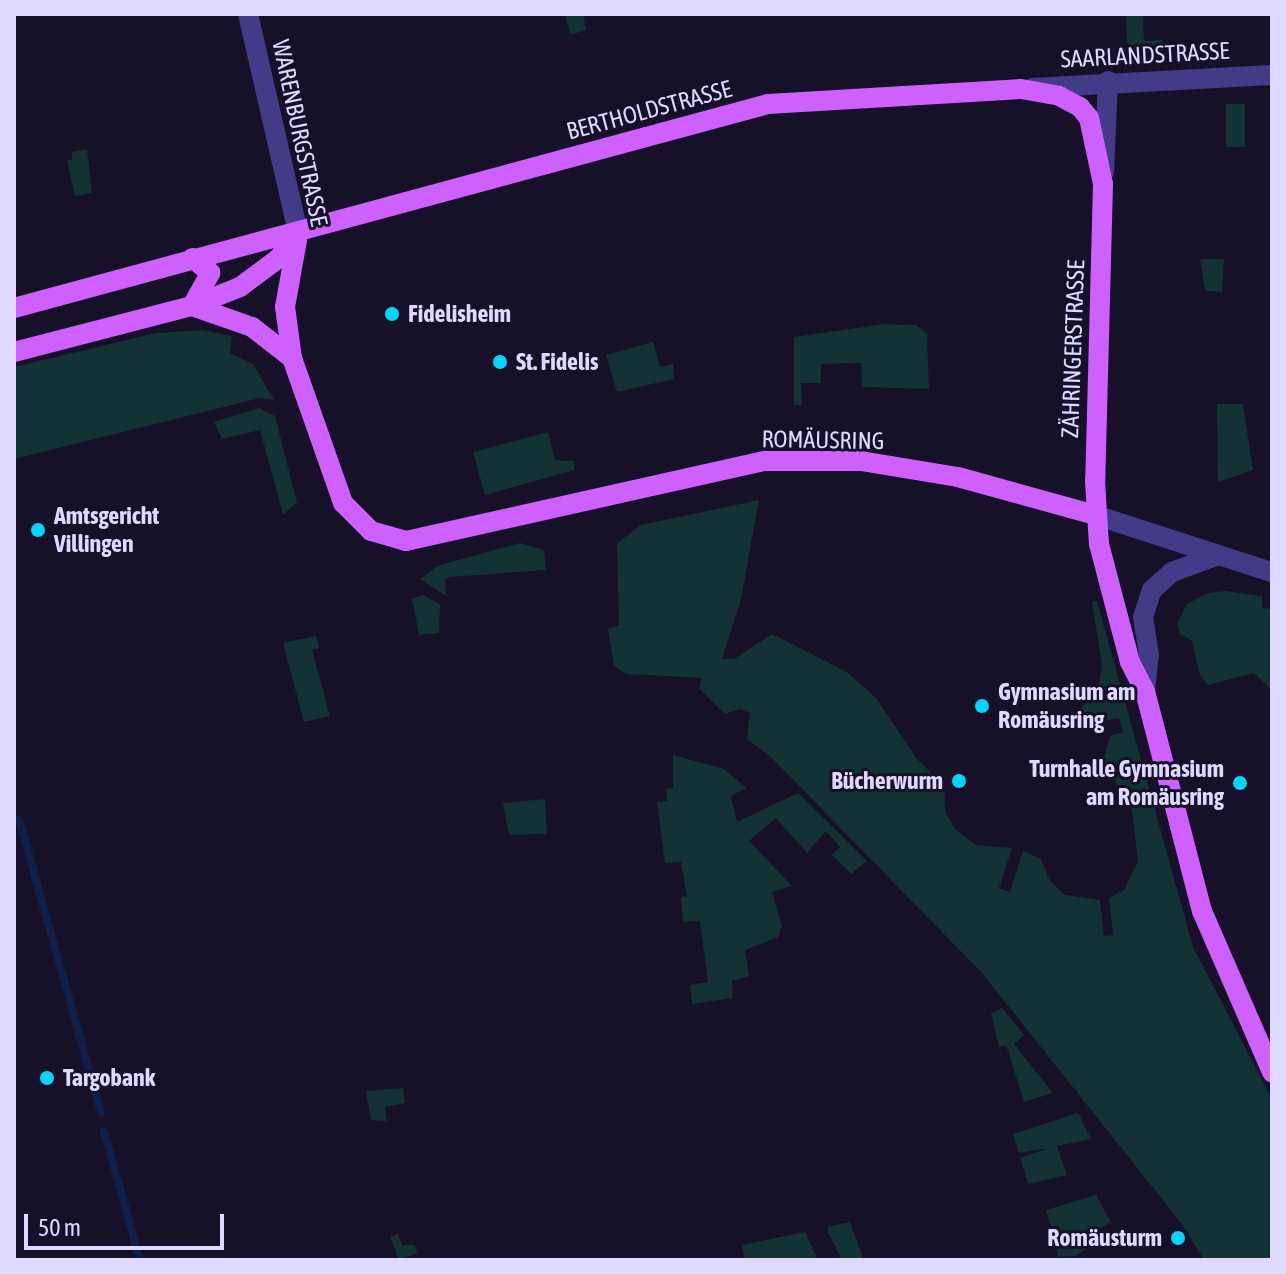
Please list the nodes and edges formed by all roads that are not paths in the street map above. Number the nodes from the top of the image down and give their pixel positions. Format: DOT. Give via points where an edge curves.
graph roads {
  1 [pos="248,14"];
  2 [pos="1272,75"];
  3 [pos="1108,81"];
  4 [pos="1021,89"];
  5 [pos="1103,184"];
  6 [pos="298,232"];
  7 [pos="193,258"];
  8 [pos="192,306"];
  9 [pos="14,308"];
  10 [pos="14,352"];
  11 [pos="292,358"];
  12 [pos="1095,515"];
  13 [pos="371,531"];
  14 [pos="1220,555"];
  15 [pos="1272,572"];
  16 [pos="1145,691"];
  17 [pos="1272,1072"];
  1 -- 6 [label="street, WARENBURGSTRASSE"];
  2 -- 3 [label="street, SAARLANDSTRASSE"];
  3 -- 4 [label="street, SAARLANDSTRASSE"];
  3 -- 5 [label="street, ZÄHRINGERSTRASSE"];
  4 -- 5 [label="main road, ZÄHRINGERSTRASSE" via="1059,96 1080,107 1089,118"];
  4 -- 6 [label="main road, BERTHOLDSTRASSE" via="768,104"];
  5 -- 12 [label="main road, ZÄHRINGERSTRASSE"];
  6 -- 7 [label="main road, BERTHOLDSTRASSE"];
  6 -- 8 [label="main road" via="279,258 254,278"];
  6 -- 11 [label="main road, WARENBURGSTRASSE" via="285,307"];
  7 -- 8 [label="main road" via="210,273"];
  7 -- 9 [label="main road, BERTHOLDSTRASSE"];
  8 -- 10 [label="main road"];
  8 -- 11 [label="main road" via="252,327"];
  11 -- 13 [label="main road, WARENBURGSTRASSE" via="343,503"];
  12 -- 13 [label="main road, ROMÄUSRING" via="958,477 861,461 765,461 429,540 406,541"];
  12 -- 14 [label="street"];
  12 -- 16 [label="main road" via="1130,662"];
  14 -- 15 [label="street"];
  14 -- 16 [label="street" via="1194,561 1152,590 1143,617 1149,655"];
  16 -- 17 [label="main road" via="1202,911"];
}
